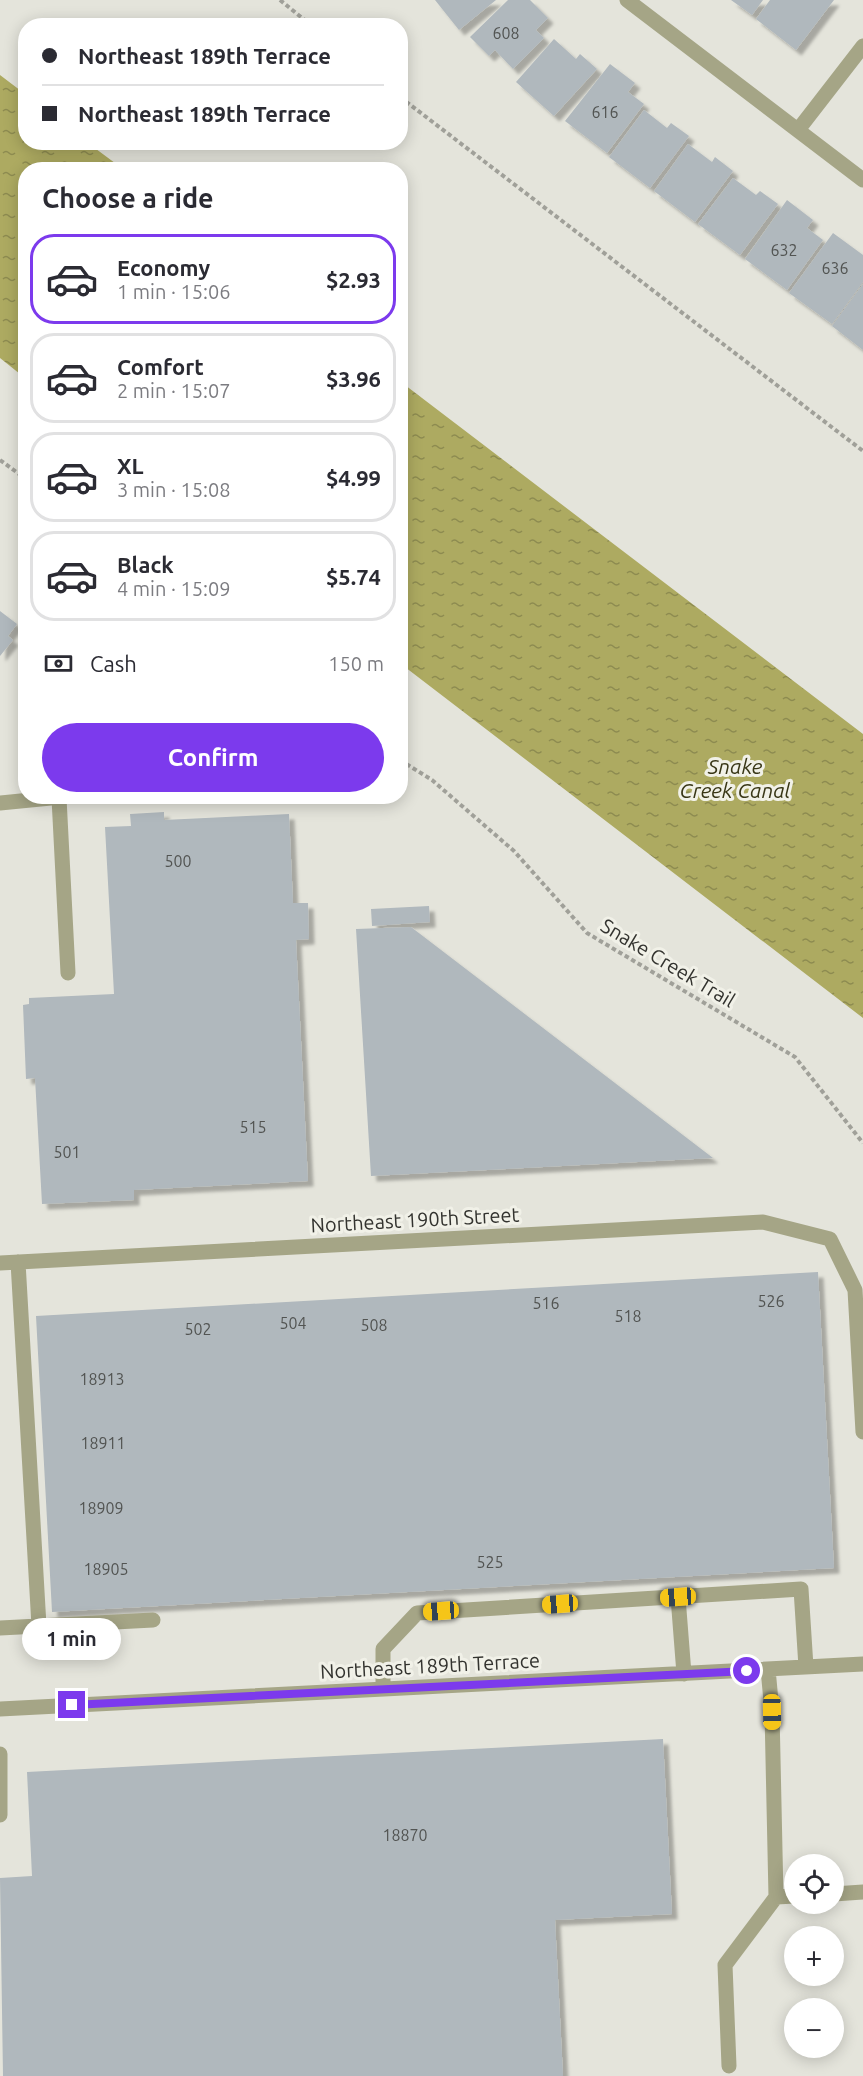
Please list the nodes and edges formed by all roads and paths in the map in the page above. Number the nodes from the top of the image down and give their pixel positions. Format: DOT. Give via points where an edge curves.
graph roads {
  1 [pos="280,0"];
  2 [pos="627,0"];
  3 [pos="302,18"];
  4 [pos="863,46"];
  5 [pos="408,103"];
  6 [pos="798,130"];
  7 [pos="863,180"];
  8 [pos="863,451"];
  9 [pos="0,460"];
  10 [pos="18,473"];
  11 [pos="408,765"];
  12 [pos="18,801"];
  13 [pos="0,803"];
  14 [pos="65,804"];
  15 [pos="68,973"];
  16 [pos="863,1143"];
  17 [pos="18,1262"];
  18 [pos="0,1263"];
  19 [pos="863,1432"];
  20 [pos="678,1597"];
  21 [pos="153,1620"];
  22 [pos="39,1626"];
  23 [pos="0,1628"];
  24 [pos="863,1665"];
  25 [pos="806,1667"];
  26 [pos="768,1669"];
  27 [pos="684,1674"];
  28 [pos="383,1689"];
  29 [pos="0,1709"];
  30 [pos="0,1754"];
  31 [pos="0,1815"];
  32 [pos="863,1892"];
  33 [pos="844,1893"];
  34 [pos="776,1897"];
  35 [pos="784,1897"];
  36 [pos="729,2066"];
  1 -- 3 [label="path"];
  2 -- 6 [label="street"];
  4 -- 6 [label="street"];
  5 -- 8 [label="path"];
  6 -- 7 [label="street"];
  9 -- 10 [label="path"];
  11 -- 16 [label="path, Snake Creek Trail" via="432,780 513,852 588,933 795,1057"];
  12 -- 13 [label="street"];
  14 -- 15 [label="street"];
  17 -- 18 [label="street, Northeast 190th Street"];
  17 -- 19 [label="street, Northeast 190th Street" via="763,1222 830,1239 855,1290"];
  17 -- 22 [label="street"];
  20 -- 25 [label="street" via="801,1589"];
  20 -- 27 [label="street"];
  20 -- 28 [label="street" via="417,1613 383,1648"];
  21 -- 22 [label="street"];
  22 -- 23 [label="street"];
  24 -- 25 [label="street, Northeast 189th Terrace"];
  25 -- 26 [label="street, Northeast 189th Terrace"];
  26 -- 27 [label="street, Northeast 189th Terrace"];
  26 -- 34 [label="street"];
  27 -- 28 [label="street, Northeast 189th Terrace"];
  28 -- 29 [label="street, Northeast 189th Terrace"];
  30 -- 31 [label="street"];
  32 -- 33 [label="street"];
  34 -- 35 [label="street"];
  34 -- 36 [label="street" via="725,1965"];
}
